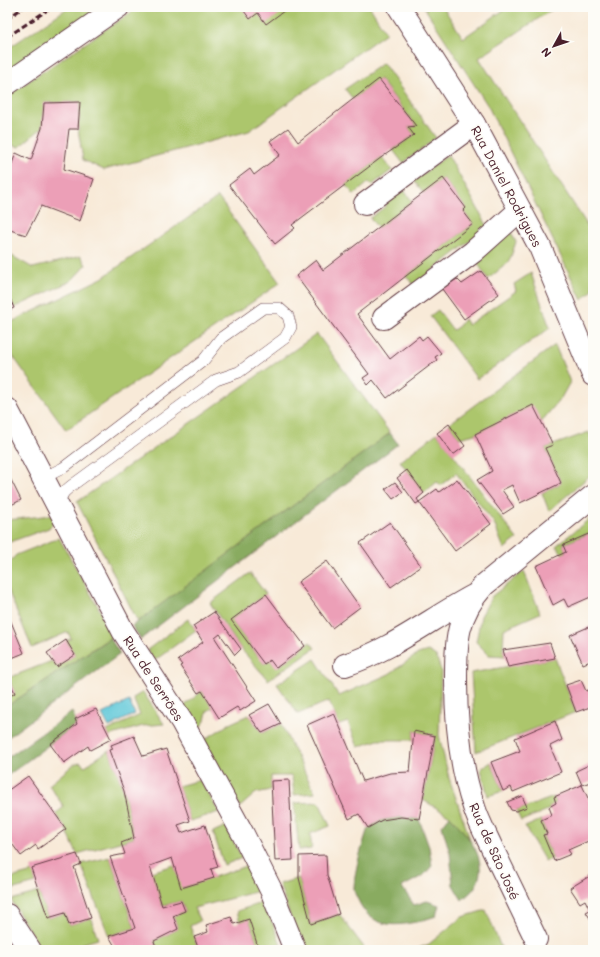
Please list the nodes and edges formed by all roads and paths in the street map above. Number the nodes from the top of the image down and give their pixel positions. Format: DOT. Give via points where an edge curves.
graph roads {
  1 [pos="118,7"];
  2 [pos="400,7"];
  3 [pos="7,84"];
  4 [pos="474,124"];
  5 [pos="365,204"];
  6 [pos="520,210"];
  7 [pos="384,318"];
  8 [pos="593,375"];
  9 [pos="7,409"];
  10 [pos="41,474"];
  11 [pos="593,496"];
  12 [pos="57,505"];
  13 [pos="473,596"];
  14 [pos="345,665"];
  15 [pos="7,915"];
  16 [pos="536,939"];
  17 [pos="30,950"];
  18 [pos="296,950"];
  1 -- 3 [label="street"];
  2 -- 4 [label="street, Rua Daniel Rodrigues"];
  4 -- 5 [label="street"];
  4 -- 6 [label="street, Rua Daniel Rodrigues"];
  6 -- 7 [label="street" via="473,252"];
  6 -- 8 [label="street, Rua Daniel Rodrigues" via="540,247"];
  9 -- 10 [label="street, Rua de Serrões"];
  10 -- 12 [label="street, Rua de Serrões"];
  10 -- 12 [label="lane" via="53,473 63,468 203,361 221,338 263,308 280,308 288,316 291,327 286,338 239,372 216,380 184,403 71,486 64,492"];
  11 -- 13 [label="street, Rua de São José"];
  12 -- 18 [label="street, Rua de Serrões" via="123,631 182,722 243,834 271,890"];
  13 -- 14 [label="street, Rua de São José" via="407,637 377,653"];
  13 -- 16 [label="street, Rua de São José" via="464,612 456,646 457,728 463,767 474,808"];
  15 -- 17 [label="street"];
}
